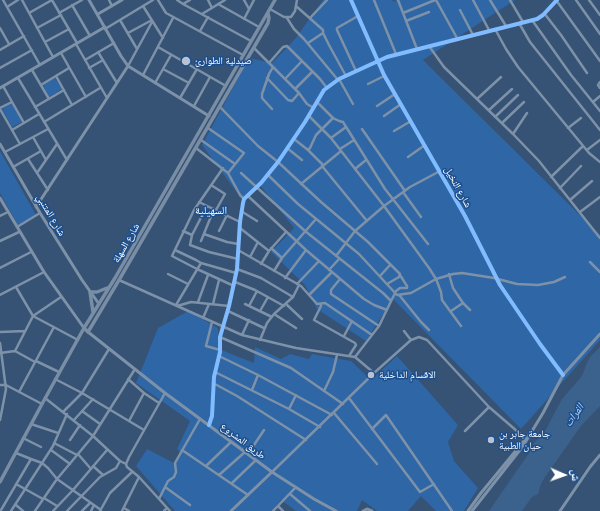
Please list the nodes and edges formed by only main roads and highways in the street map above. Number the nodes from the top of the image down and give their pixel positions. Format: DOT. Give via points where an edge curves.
graph roads {
  1 [pos="275,0"];
  2 [pos="269,11"];
  3 [pos="161,197"];
  4 [pos="166,200"];
  5 [pos="108,288"];
  6 [pos="93,313"];
  7 [pos="84,328"];
  8 [pos="88,332"];
  9 [pos="0,482"];
  1 -- 2 [label="main road, شارع السهلة"];
  2 -- 3 [label="main road, شارع السهلة"];
  2 -- 4 [label="main road, شارع السهلة" via="268,23"];
  3 -- 4 [label="main road"];
  3 -- 5 [label="main road, شارع السهلة"];
  4 -- 8 [label="main road, شارع السهلة"];
  5 -- 6 [label="main road, شارع السهلة"];
  5 -- 6 [label="main road" via="90,292"];
  6 -- 7 [label="main road, شارع السهلة"];
  7 -- 8 [label="main road, طريق المشروع"];
  7 -- 9 [label="main road, شارع السهلة"];
}
